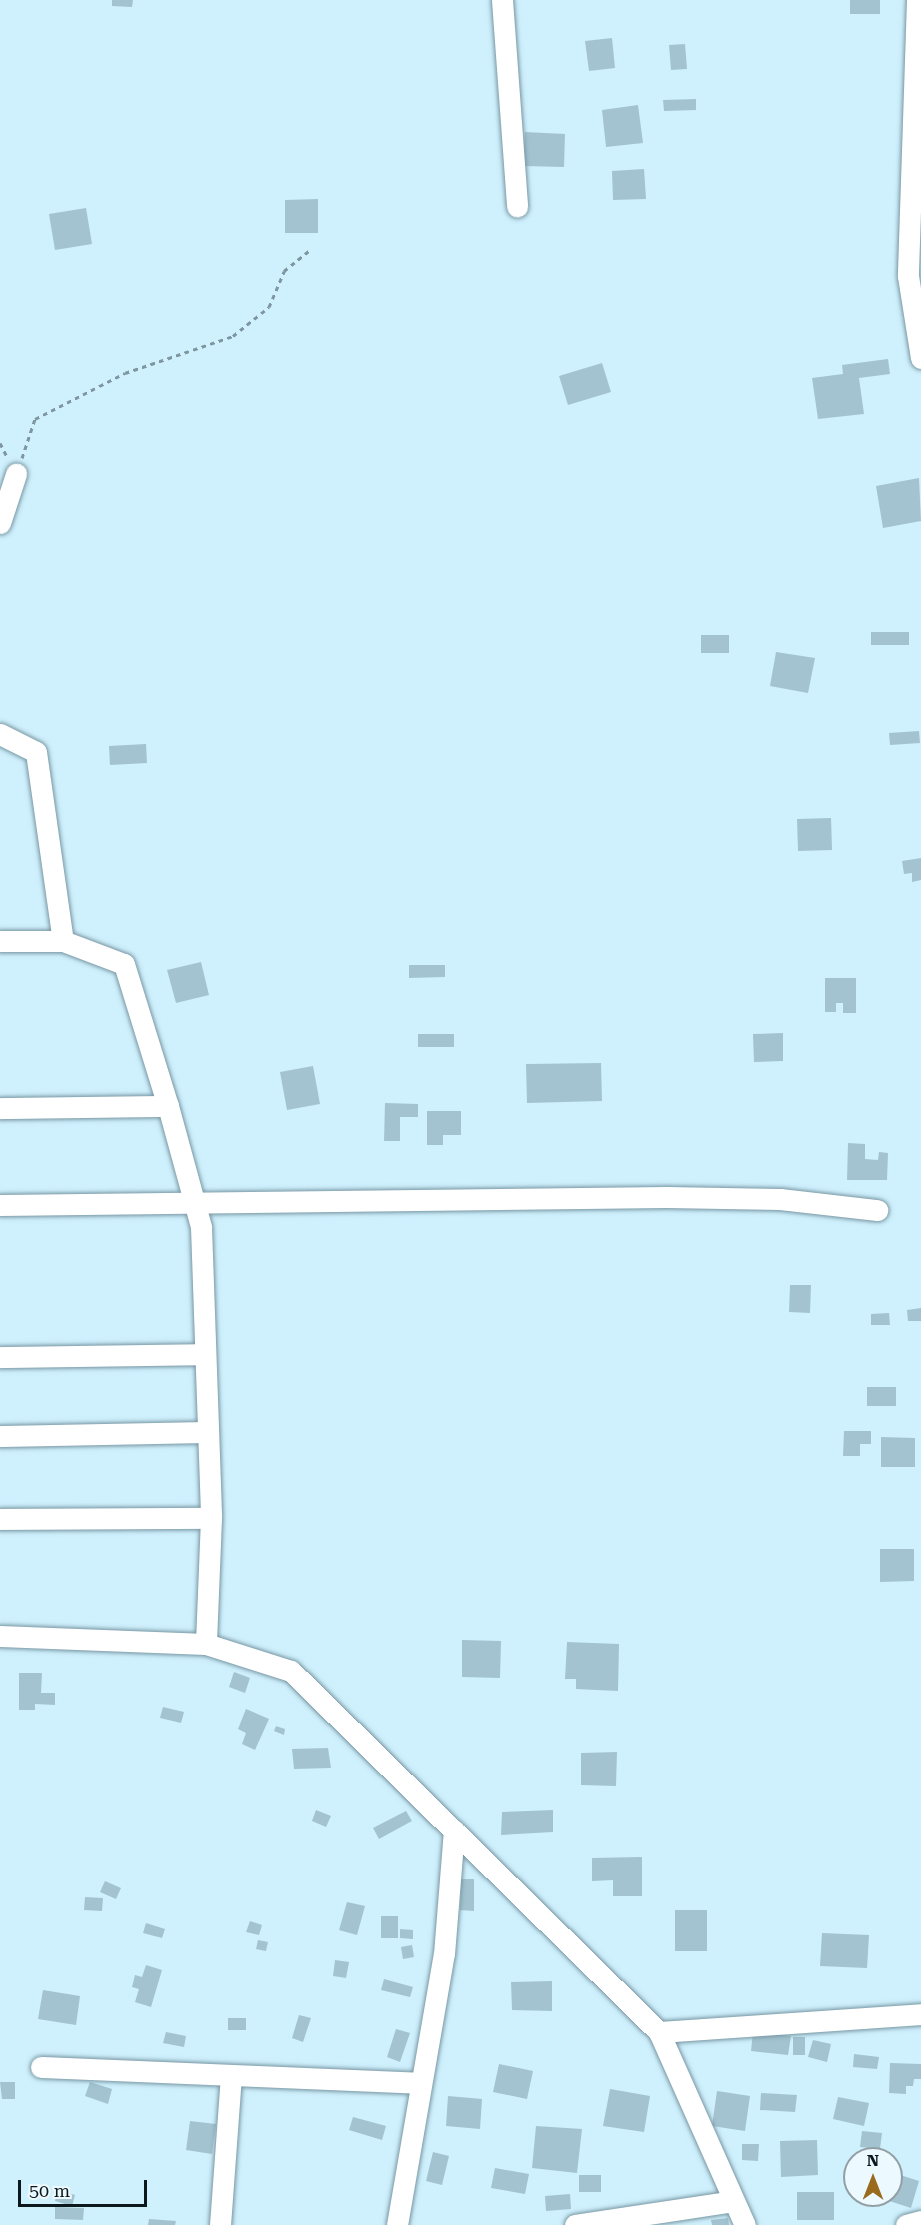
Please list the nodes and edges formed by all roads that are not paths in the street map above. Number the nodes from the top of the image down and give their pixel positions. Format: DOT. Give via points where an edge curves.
graph roads {
  1 [pos="502,0"];
  2 [pos="917,0"];
  3 [pos="517,206"];
  4 [pos="921,358"];
  5 [pos="16,474"];
  6 [pos="0,524"];
  7 [pos="0,734"];
  8 [pos="0,941"];
  9 [pos="63,941"];
  10 [pos="168,1106"];
  11 [pos="0,1108"];
  12 [pos="194,1201"];
  13 [pos="0,1205"];
  14 [pos="878,1210"];
  15 [pos="205,1354"];
  16 [pos="0,1357"];
  17 [pos="208,1432"];
  18 [pos="0,1436"];
  19 [pos="0,1518"];
  20 [pos="211,1518"];
  21 [pos="0,1636"];
  22 [pos="206,1644"];
  23 [pos="454,1830"];
  24 [pos="921,2014"];
  25 [pos="659,2032"];
  26 [pos="41,2067"];
  27 [pos="231,2076"];
  28 [pos="420,2083"];
  29 [pos="733,2201"];
  30 [pos="921,2221"];
  31 [pos="584,2224"];
  32 [pos="220,2225"];
  33 [pos="397,2225"];
  34 [pos="746,2225"];
  35 [pos="906,2225"];
  1 -- 3 [label="street"];
  2 -- 4 [label="street" via="908,276"];
  5 -- 6 [label="street"];
  7 -- 9 [label="street" via="36,752"];
  8 -- 9 [label="street"];
  9 -- 10 [label="street" via="124,964"];
  10 -- 11 [label="street"];
  10 -- 12 [label="street"];
  12 -- 13 [label="street"];
  12 -- 14 [label="street" via="666,1197 780,1199"];
  12 -- 15 [label="street" via="201,1227"];
  15 -- 16 [label="street"];
  15 -- 17 [label="street"];
  17 -- 18 [label="street"];
  17 -- 20 [label="street"];
  19 -- 20 [label="street"];
  20 -- 22 [label="street"];
  21 -- 22 [label="street"];
  22 -- 23 [label="street" via="291,1671"];
  23 -- 25 [label="street"];
  23 -- 28 [label="street" via="444,1954"];
  24 -- 25 [label="street"];
  25 -- 29 [label="street"];
  26 -- 27 [label="street"];
  27 -- 28 [label="street"];
  27 -- 32 [label="street"];
  28 -- 33 [label="street"];
  29 -- 31 [label="street"];
  29 -- 34 [label="street"];
  30 -- 35 [label="street"];
}
